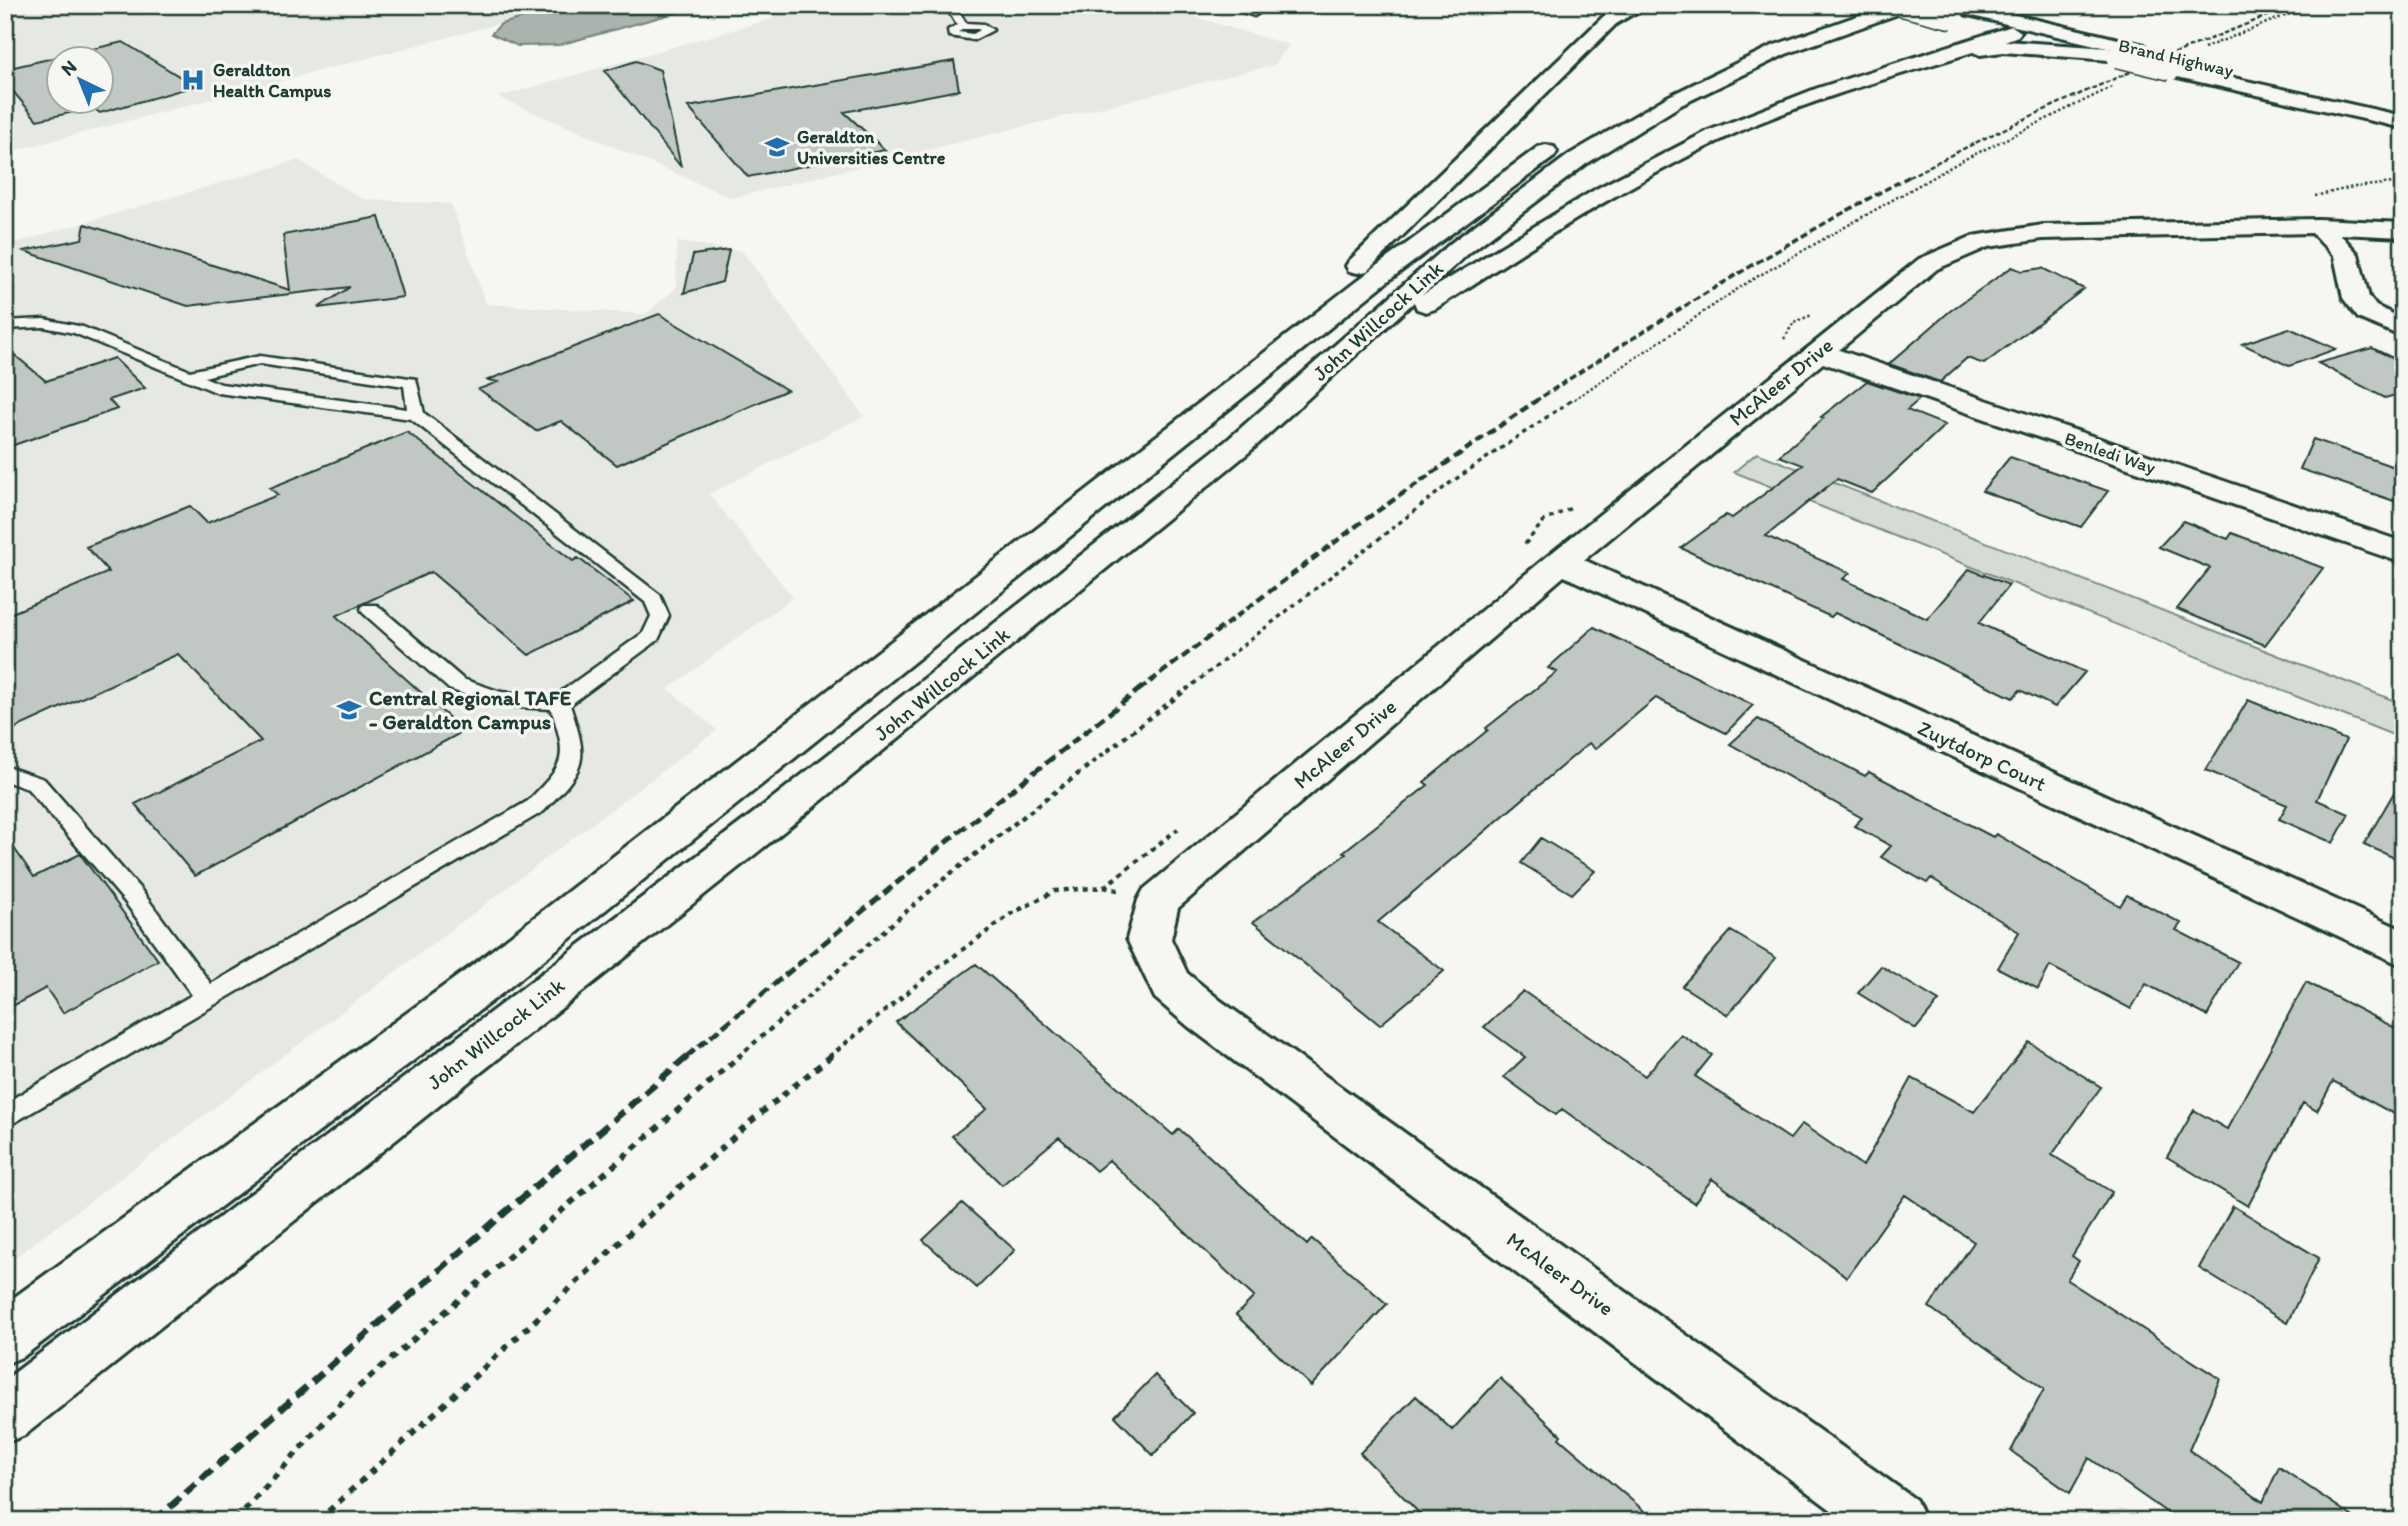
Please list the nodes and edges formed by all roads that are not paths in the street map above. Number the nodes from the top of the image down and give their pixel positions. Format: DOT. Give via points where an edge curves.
graph roads {
  1 [pos="960,5"];
  2 [pos="1226,5"];
  3 [pos="1639,5"];
  4 [pos="1845,5"];
  5 [pos="1898,5"];
  6 [pos="1906,5"];
  7 [pos="1952,12"];
  8 [pos="1254,13"];
  9 [pos="2064,17"];
  10 [pos="2088,17"];
  11 [pos="963,26"];
  12 [pos="2042,26"];
  13 [pos="1767,31"];
  14 [pos="2012,32"];
  15 [pos="2113,51"];
  16 [pos="1954,52"];
  17 [pos="2185,61"];
  18 [pos="2403,109"];
  19 [pos="2403,122"];
  20 [pos="1560,143"];
  21 [pos="2318,226"];
  22 [pos="2403,230"];
  23 [pos="5,325"];
  24 [pos="2403,329"];
  25 [pos="1818,352"];
  26 [pos="188,376"];
  27 [pos="416,415"];
  28 [pos="1237,447"];
  29 [pos="1094,499"];
  30 [pos="2403,554"];
  31 [pos="1561,562"];
  32 [pos="370,609"];
  33 [pos="559,703"];
  34 [pos="5,773"];
  35 [pos="2403,949"];
  36 [pos="208,999"];
  37 [pos="5,1117"];
  38 [pos="5,1337"];
  39 [pos="5,1416"];
  40 [pos="1895,1521"];
  1 -- 11 [label="lane" via="954,12"];
  2 -- 8 [label="lane"];
  3 -- 29 [label="main road" via="1610,20 1322,301"];
  4 -- 13 [label="main road"];
  5 -- 7 [label="main road, bridge"];
  6 -- 28 [label="main road, John Willcock Link" via="1779,50 1674,101 1578,159 1460,248"];
  7 -- 12 [label="main road, Brand Highway" via="1975,11"];
  7 -- 14 [label="main road"];
  9 -- 12 [label="main road"];
  10 -- 15 [label="main road" via="2085,28 2090,35"];
  12 -- 14 [label="main road"];
  12 -- 15 [label="main road, Brand Highway"];
  14 -- 15 [label="main road"];
  14 -- 16 [label="main road"];
  15 -- 16 [label="main road" via="2003,46"];
  15 -- 17 [label="main road, bridge"];
  15 -- 17 [label="main road, Brand Highway" via="2137,49"];
  16 -- 28 [label="main road" via="1849,84 1716,135 1562,216 1415,311"];
  17 -- 18 [label="main road, Brand Highway"];
  17 -- 19 [label="main road, Brand Highway"];
  20 -- 29 [label="main road, John Willcock Link" via="1384,272"];
  21 -- 22 [label="main road, McAleer Drive"];
  21 -- 24 [label="main road" via="2346,254 2356,298 2367,312"];
  21 -- 25 [label="main road, McAleer Drive" via="2043,232 1982,241 1928,264"];
  23 -- 26 [label="lane" via="44,323 78,330"];
  25 -- 30 [label="main road, Benledi Way"];
  25 -- 31 [label="main road, McAleer Drive"];
  26 -- 27 [label="lane" via="218,388"];
  26 -- 27 [label="lane" via="260,359 411,382"];
  27 -- 33 [label="lane" via="653,599 660,616 651,636"];
  28 -- 39 [label="main road, John Willcock Link" via="769,822"];
  29 -- 38 [label="main road, John Willcock Link" via="485,981"];
  31 -- 35 [label="main road, Zuytdorp Court"];
  31 -- 40 [label="main road, McAleer Drive" via="1159,900 1149,939 1171,985 1205,1014"];
  32 -- 33 [label="lane" via="456,684 499,699"];
  33 -- 36 [label="lane" via="572,742 568,772 537,806"];
  34 -- 36 [label="lane" via="36,784 133,896"];
  36 -- 37 [label="lane"];
}
